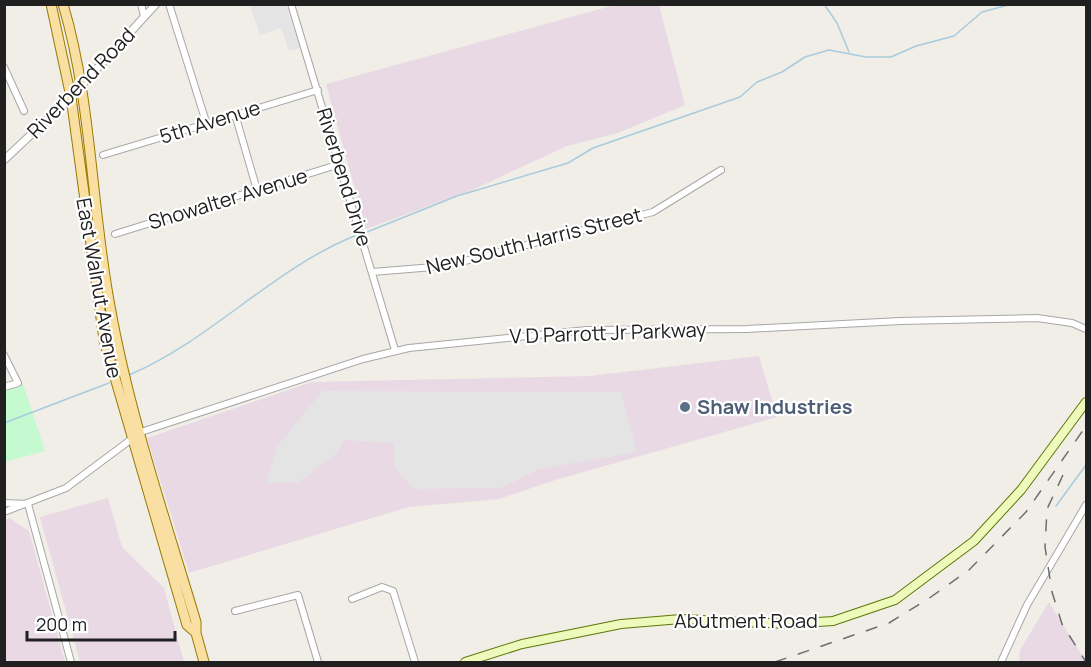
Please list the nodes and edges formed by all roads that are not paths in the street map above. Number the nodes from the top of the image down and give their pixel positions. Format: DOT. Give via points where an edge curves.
graph roads {
  1 [pos="51,4"];
  2 [pos="63,4"];
  3 [pos="141,4"];
  4 [pos="156,4"];
  5 [pos="169,4"];
  6 [pos="291,4"];
  7 [pos="144,16"];
  8 [pos="4,67"];
  9 [pos="80,86"];
  10 [pos="318,90"];
  11 [pos="70,97"];
  12 [pos="24,111"];
  13 [pos="235,114"];
  14 [pos="206,122"];
  15 [pos="103,155"];
  16 [pos="4,160"];
  17 [pos="340,164"];
  18 [pos="721,170"];
  19 [pos="257,190"];
  20 [pos="115,234"];
  21 [pos="372,272"];
  22 [pos="1086,329"];
  23 [pos="395,350"];
  24 [pos="4,355"];
  25 [pos="4,387"];
  26 [pos="1086,402"];
  27 [pos="141,432"];
  28 [pos="131,439"];
  29 [pos="4,503"];
  30 [pos="28,504"];
  31 [pos="1086,505"];
  32 [pos="4,512"];
  33 [pos="352,599"];
  34 [pos="235,611"];
  35 [pos="196,633"];
  36 [pos="71,663"];
  37 [pos="204,663"];
  38 [pos="318,663"];
  39 [pos="415,663"];
  40 [pos="465,663"];
  41 [pos="1001,663"];
  1 -- 11 [label="main road, East Walnut Avenue"];
  2 -- 9 [label="main road, East Walnut Avenue"];
  3 -- 7 [label="street"];
  4 -- 7 [label="street, Riverbend Road"];
  5 -- 14 [label="street"];
  6 -- 10 [label="street, Riverbend Drive"];
  7 -- 9 [label="street, Riverbend Road"];
  8 -- 12 [label="street"];
  9 -- 11 [label="street, Riverbend Road"];
  9 -- 27 [label="main road, East Walnut Avenue" via="109,304"];
  10 -- 13 [label="street, 5th Avenue"];
  10 -- 17 [label="street, Riverbend Drive"];
  11 -- 16 [label="street, Riverbend Road"];
  11 -- 28 [label="main road, East Walnut Avenue" via="99,312"];
  13 -- 14 [label="street, 5th Avenue"];
  13 -- 19 [label="street"];
  14 -- 15 [label="street, 5th Avenue"];
  17 -- 19 [label="street, Showalter Avenue"];
  17 -- 21 [label="street, Riverbend Drive"];
  18 -- 21 [label="street, New South Harris Street" via="653,212 446,266"];
  19 -- 20 [label="street, Showalter Avenue"];
  21 -- 23 [label="street, Riverbend Drive"];
  22 -- 23 [label="street, V D Parrott Jr Parkway" via="1037,318 747,329 586,330"];
  23 -- 27 [label="street, V D Parrott Jr Parkway"];
  24 -- 25 [label="street" via="18,383"];
  26 -- 40 [label="main road, Abutment Road" via="1021,490 974,541 895,600 832,621 787,624 681,619 621,624 522,644"];
  27 -- 28 [label="street, V D Parrott Jr Parkway"];
  27 -- 35 [label="main road, East Walnut Avenue"];
  28 -- 30 [label="street, V D Parrott Jr Parkway" via="66,488"];
  28 -- 35 [label="main road, East Walnut Avenue" via="187,625"];
  29 -- 30 [label="street"];
  30 -- 32 [label="street, V D Parrott Jr Parkway"];
  30 -- 36 [label="street"];
  31 -- 41 [label="street" via="1027,605"];
  33 -- 39 [label="street" via="382,587 393,591"];
  34 -- 38 [label="street" via="298,596"];
  35 -- 37 [label="main road, East Walnut Avenue"];
}
